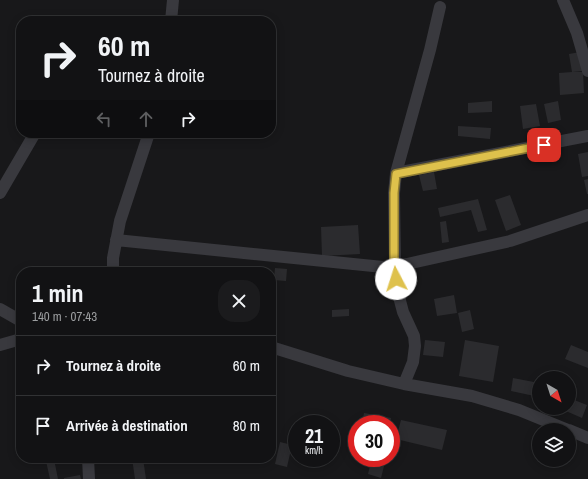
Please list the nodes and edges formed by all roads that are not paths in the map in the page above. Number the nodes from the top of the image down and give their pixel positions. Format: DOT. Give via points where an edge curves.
graph roads {
  1 [pos="173,0"];
  2 [pos="563,0"];
  3 [pos="440,7"];
  4 [pos="171,16"];
  5 [pos="588,71"];
  6 [pos="588,136"];
  7 [pos="32,138"];
  8 [pos="147,138"];
  9 [pos="396,174"];
  10 [pos="0,192"];
  11 [pos="588,216"];
  12 [pos="116,240"];
  13 [pos="394,266"];
  14 [pos="113,267"];
  15 [pos="0,309"];
  16 [pos="16,318"];
  17 [pos="16,340"];
  18 [pos="0,345"];
  19 [pos="276,348"];
  20 [pos="404,384"];
  21 [pos="552,423"];
  22 [pos="576,433"];
  23 [pos="588,438"];
  24 [pos="88,463"];
  25 [pos="89,479"];
  1 -- 4 [label="street"];
  2 -- 5 [label="street" via="577,33"];
  3 -- 9 [label="street"];
  6 -- 9 [label="street"];
  7 -- 10 [label="street"];
  8 -- 12 [label="street"];
  9 -- 13 [label="street"];
  11 -- 13 [label="street" via="510,241"];
  12 -- 13 [label="street" via="383,267"];
  12 -- 14 [label="street"];
  13 -- 20 [label="street" via="398,293 414,336 415,346 414,362"];
  15 -- 16 [label="street"];
  17 -- 18 [label="street"];
  19 -- 20 [label="street" via="348,371"];
  20 -- 21 [label="street" via="472,396"];
  22 -- 23 [label="street"];
  24 -- 25 [label="street"];
}
